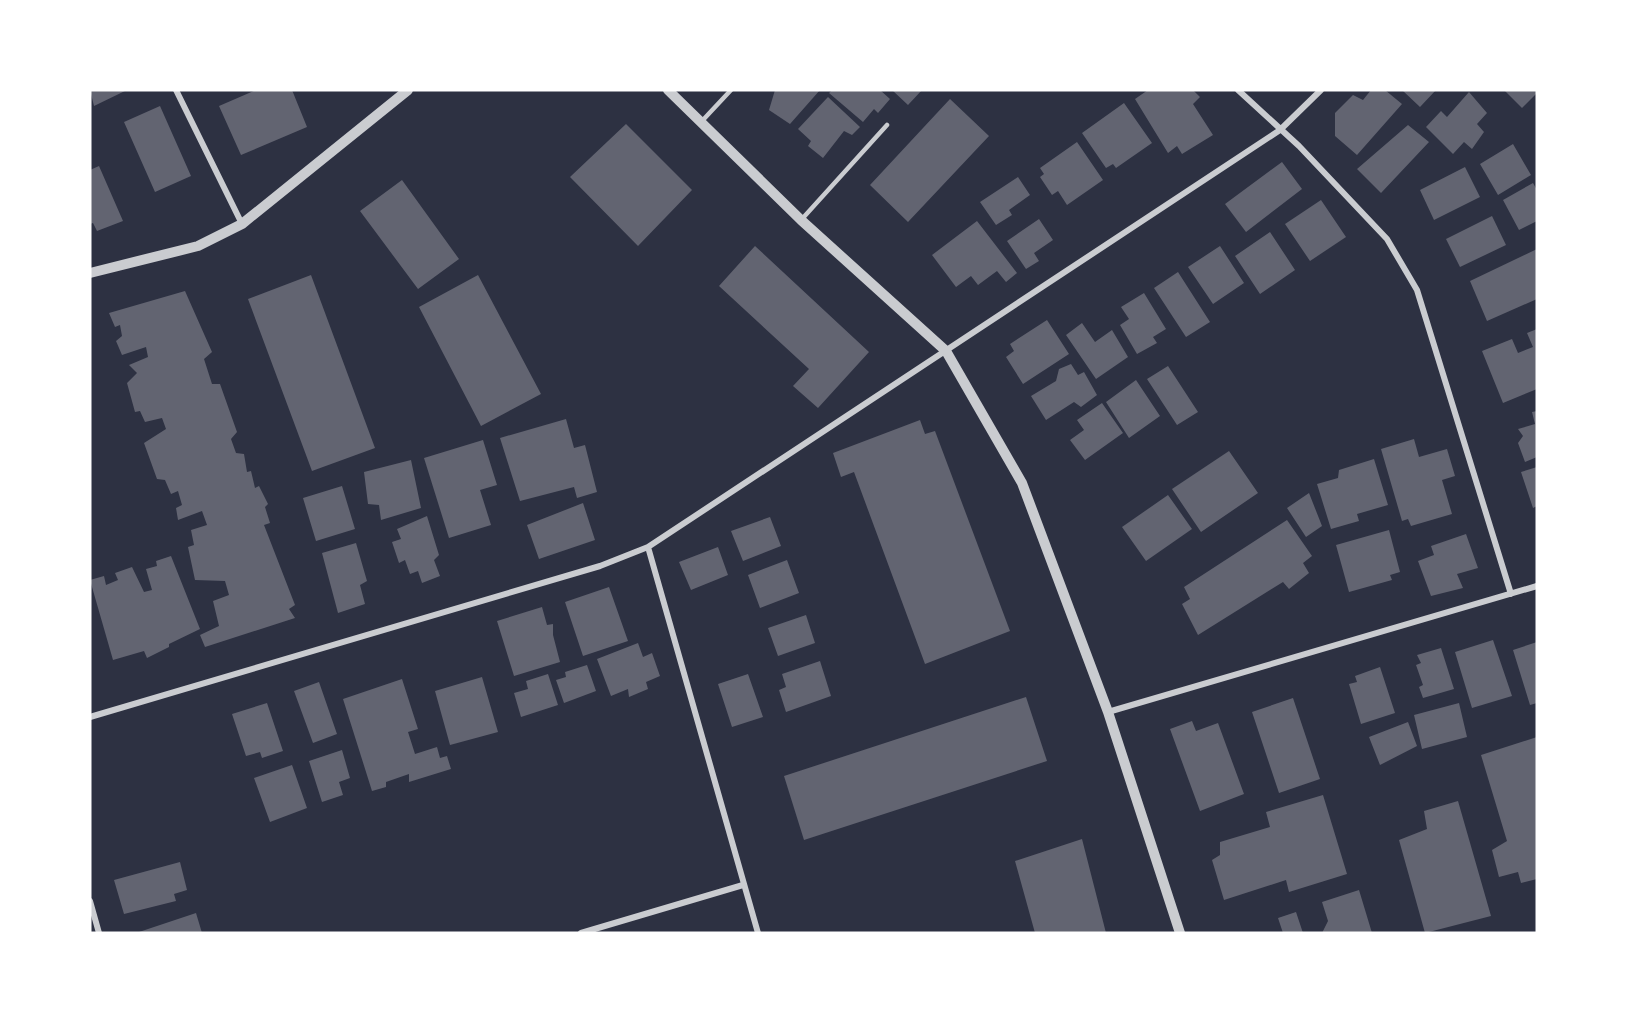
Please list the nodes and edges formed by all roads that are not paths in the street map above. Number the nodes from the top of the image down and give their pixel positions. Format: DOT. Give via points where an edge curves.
graph roads {
  1 [pos="176,90"];
  2 [pos="408,90"];
  3 [pos="668,90"];
  4 [pos="731,90"];
  5 [pos="1238,90"];
  6 [pos="1321,90"];
  7 [pos="701,122"];
  8 [pos="886,124"];
  9 [pos="1280,130"];
  10 [pos="801,220"];
  11 [pos="242,224"];
  12 [pos="90,273"];
  13 [pos="946,351"];
  14 [pos="648,546"];
  15 [pos="1537,586"];
  16 [pos="1511,594"];
  17 [pos="1108,712"];
  18 [pos="90,717"];
  19 [pos="743,885"];
  20 [pos="90,902"];
  21 [pos="99,933"];
  22 [pos="580,933"];
  23 [pos="758,933"];
  24 [pos="1180,933"];
  1 -- 11 [label="street"];
  2 -- 11 [label="street"];
  3 -- 7 [label="street"];
  4 -- 7 [label="lane"];
  5 -- 9 [label="street"];
  6 -- 9 [label="street"];
  7 -- 10 [label="street"];
  8 -- 10 [label="lane"];
  9 -- 13 [label="street"];
  9 -- 16 [label="street" via="1387,239 1417,290"];
  10 -- 13 [label="street"];
  11 -- 12 [label="street" via="198,246"];
  13 -- 14 [label="street"];
  13 -- 17 [label="street" via="1022,483"];
  14 -- 18 [label="street" via="600,566"];
  14 -- 19 [label="street"];
  15 -- 16 [label="street"];
  16 -- 17 [label="street"];
  17 -- 24 [label="street"];
  19 -- 22 [label="street"];
  19 -- 23 [label="street"];
  20 -- 21 [label="street"];
}
